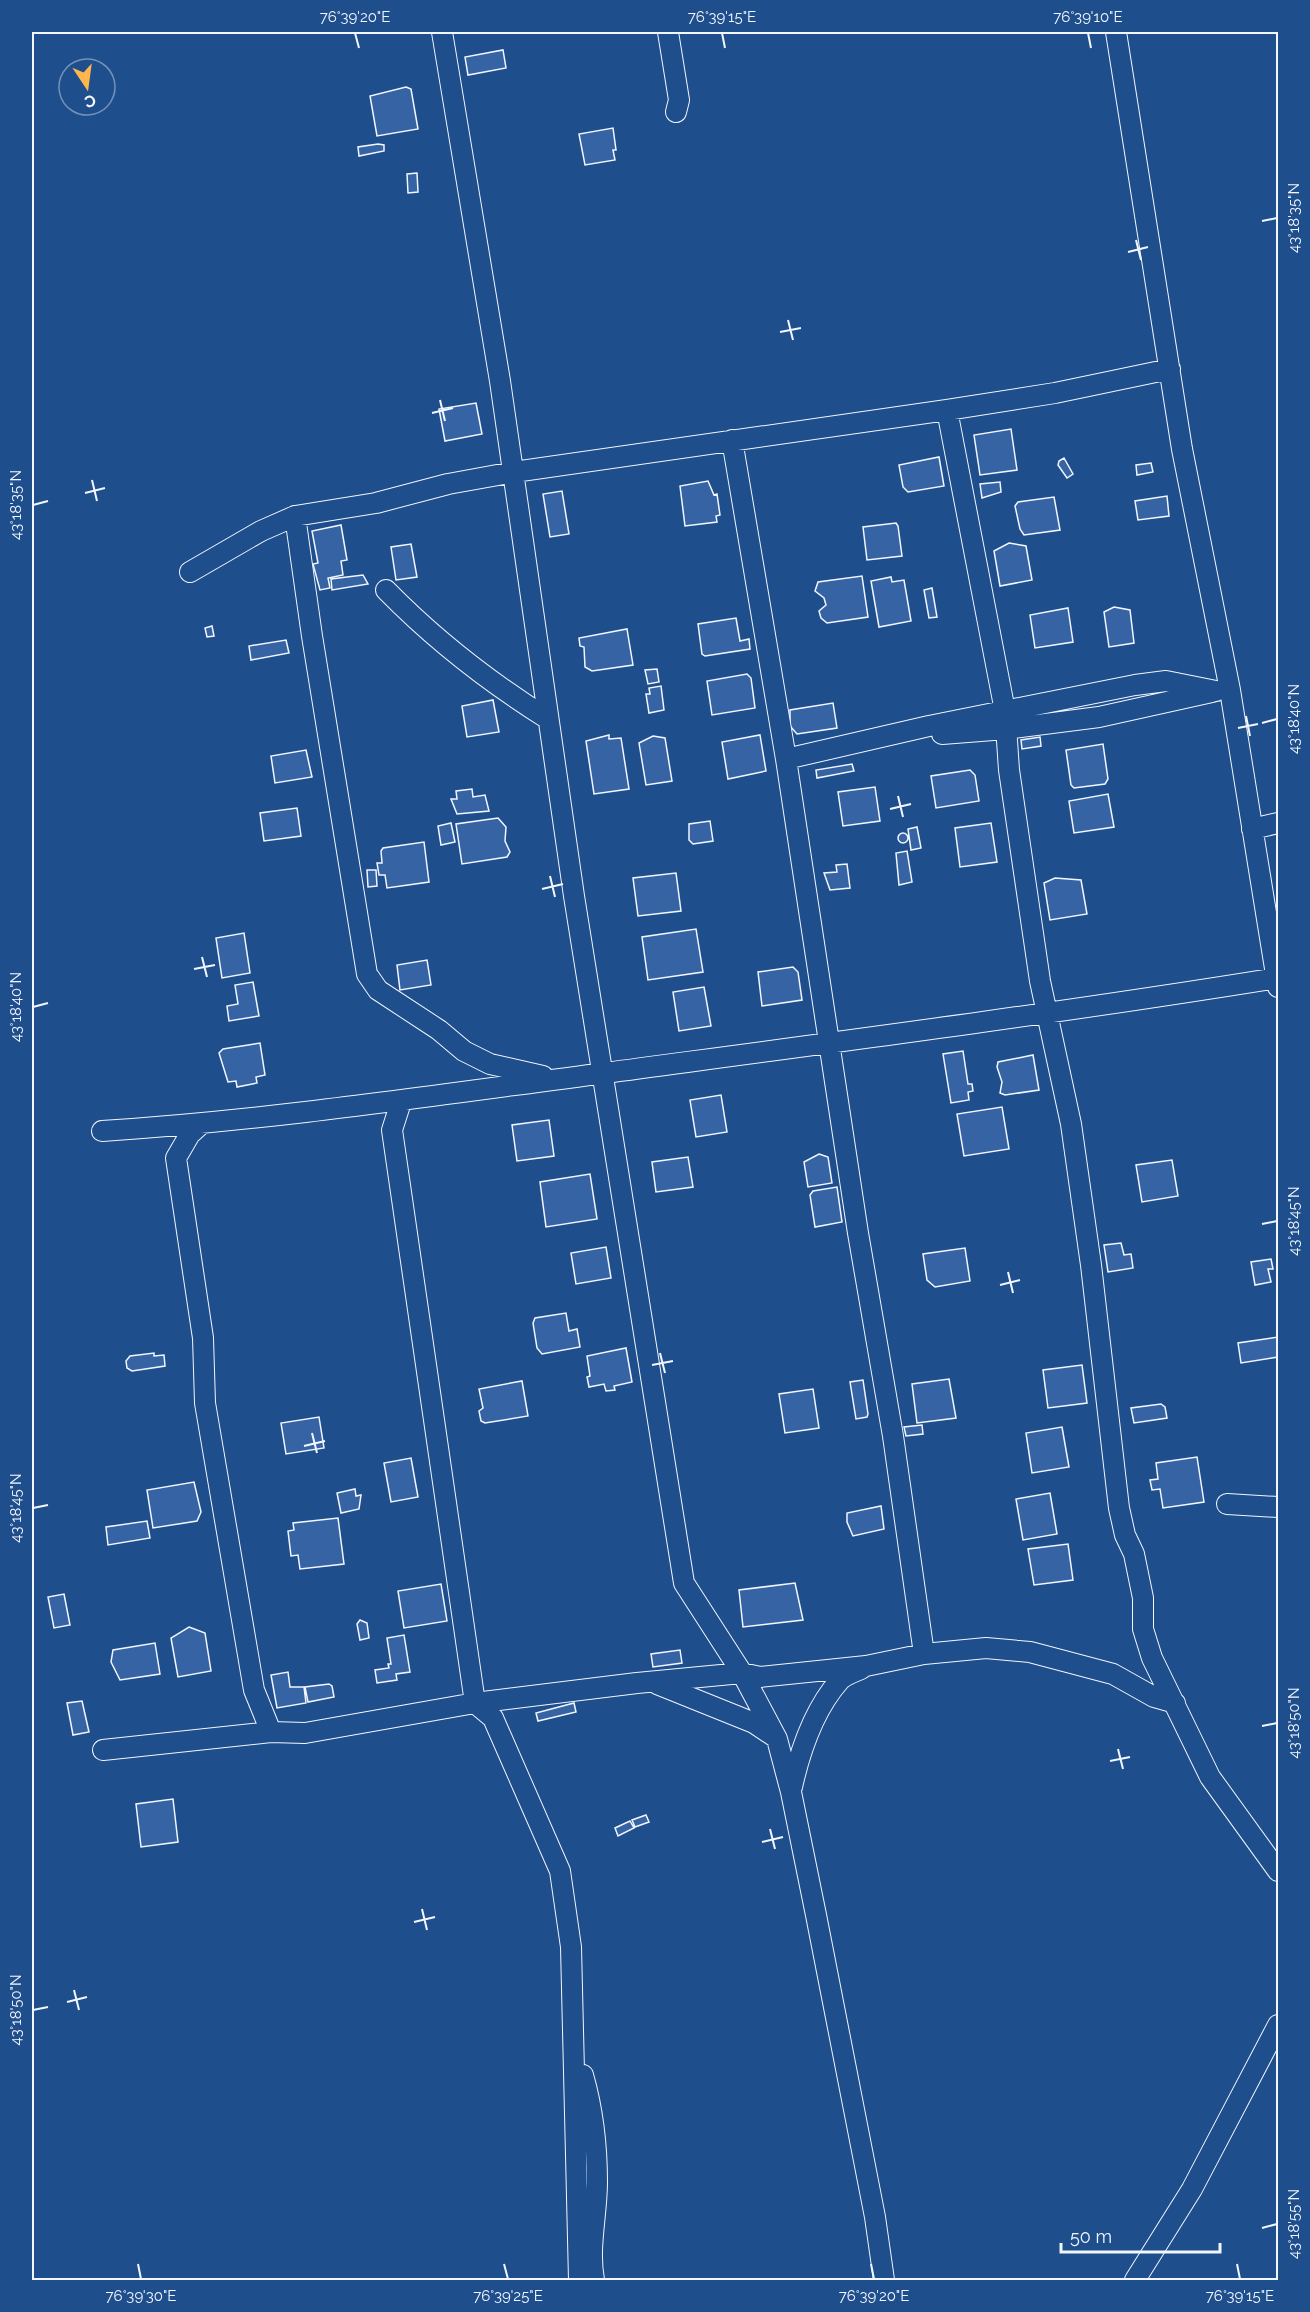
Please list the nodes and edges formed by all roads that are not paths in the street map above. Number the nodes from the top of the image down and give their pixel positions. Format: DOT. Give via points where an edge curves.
graph roads {
  1 [pos="442,32"];
  2 [pos="668,32"];
  3 [pos="1116,32"];
  4 [pos="676,112"];
  5 [pos="1170,369"];
  6 [pos="947,410"];
  7 [pos="732,440"];
  8 [pos="514,472"];
  9 [pos="295,516"];
  10 [pos="190,572"];
  11 [pos="386,590"];
  12 [pos="1223,691"];
  13 [pos="549,719"];
  14 [pos="1006,720"];
  15 [pos="786,759"];
  16 [pos="1278,824"];
  17 [pos="1252,829"];
  18 [pos="1278,983"];
  19 [pos="1047,1015"];
  20 [pos="831,1044"];
  21 [pos="604,1073"];
  22 [pos="558,1079"];
  23 [pos="401,1102"];
  24 [pos="201,1124"];
  25 [pos="102,1131"];
  26 [pos="1227,1504"];
  27 [pos="1278,1507"];
  28 [pos="924,1654"];
  29 [pos="866,1666"];
  30 [pos="742,1673"];
  31 [pos="651,1681"];
  32 [pos="475,1703"];
  33 [pos="1175,1703"];
  34 [pos="271,1732"];
  35 [pos="777,1739"];
  36 [pos="103,1750"];
  37 [pos="791,1792"];
  38 [pos="1278,1871"];
  39 [pos="1278,2025"];
  40 [pos="1273,2047"];
  41 [pos="575,2050"];
  42 [pos="579,2280"];
  43 [pos="594,2280"];
  44 [pos="884,2280"];
  45 [pos="1135,2280"];
  1 -- 8 [label="street"];
  2 -- 4 [label="street" via="679,100"];
  3 -- 5 [label="street"];
  5 -- 6 [label="street"];
  5 -- 12 [label="street"];
  6 -- 7 [label="street"];
  6 -- 14 [label="street"];
  7 -- 8 [label="street"];
  7 -- 15 [label="street"];
  8 -- 9 [label="street" via="376,503"];
  8 -- 13 [label="street"];
  9 -- 10 [label="street"];
  9 -- 22 [label="street" via="367,974 378,990 464,1051 490,1064"];
  11 -- 13 [label="street" via="470,666"];
  12 -- 14 [label="street" via="1166,681"];
  12 -- 17 [label="street"];
  13 -- 21 [label="street"];
  14 -- 15 [label="street" via="896,733"];
  14 -- 19 [label="street" via="1009,770"];
  15 -- 20 [label="street"];
  16 -- 17 [label="street"];
  17 -- 18 [label="street"];
  18 -- 19 [label="street"];
  19 -- 20 [label="street"];
  19 -- 33 [label="street" via="1071,1124 1119,1508 1137,1567 1143,1629 1152,1658"];
  20 -- 21 [label="street"];
  20 -- 28 [label="street"];
  21 -- 22 [label="street"];
  21 -- 30 [label="street" via="684,1583"];
  22 -- 23 [label="street"];
  23 -- 24 [label="street"];
  23 -- 32 [label="street" via="392,1131"];
  24 -- 25 [label="street"];
  24 -- 34 [label="street" via="176,1158 203,1338 205,1403 254,1690"];
  26 -- 27 [label="street"];
  28 -- 29 [label="street"];
  28 -- 33 [label="street" via="986,1648 1030,1652 1113,1674 1154,1697"];
  29 -- 30 [label="street" via="760,1677"];
  29 -- 37 [label="street" via="841,1679 821,1708 798,1761"];
  30 -- 31 [label="street"];
  30 -- 35 [label="street"];
  31 -- 32 [label="street"];
  31 -- 35 [label="street" via="754,1723"];
  32 -- 34 [label="street" via="305,1733"];
  32 -- 41 [label="street" via="493,1718 560,1871 572,1947"];
  33 -- 38 [label="street" via="1210,1777"];
  34 -- 36 [label="street"];
  35 -- 37 [label="street"];
  37 -- 44 [label="street"];
  39 -- 40 [label="street"];
  40 -- 45 [label="street"];
  41 -- 42 [label="street"];
  41 -- 43 [label="street" via="594,2130"];
}
